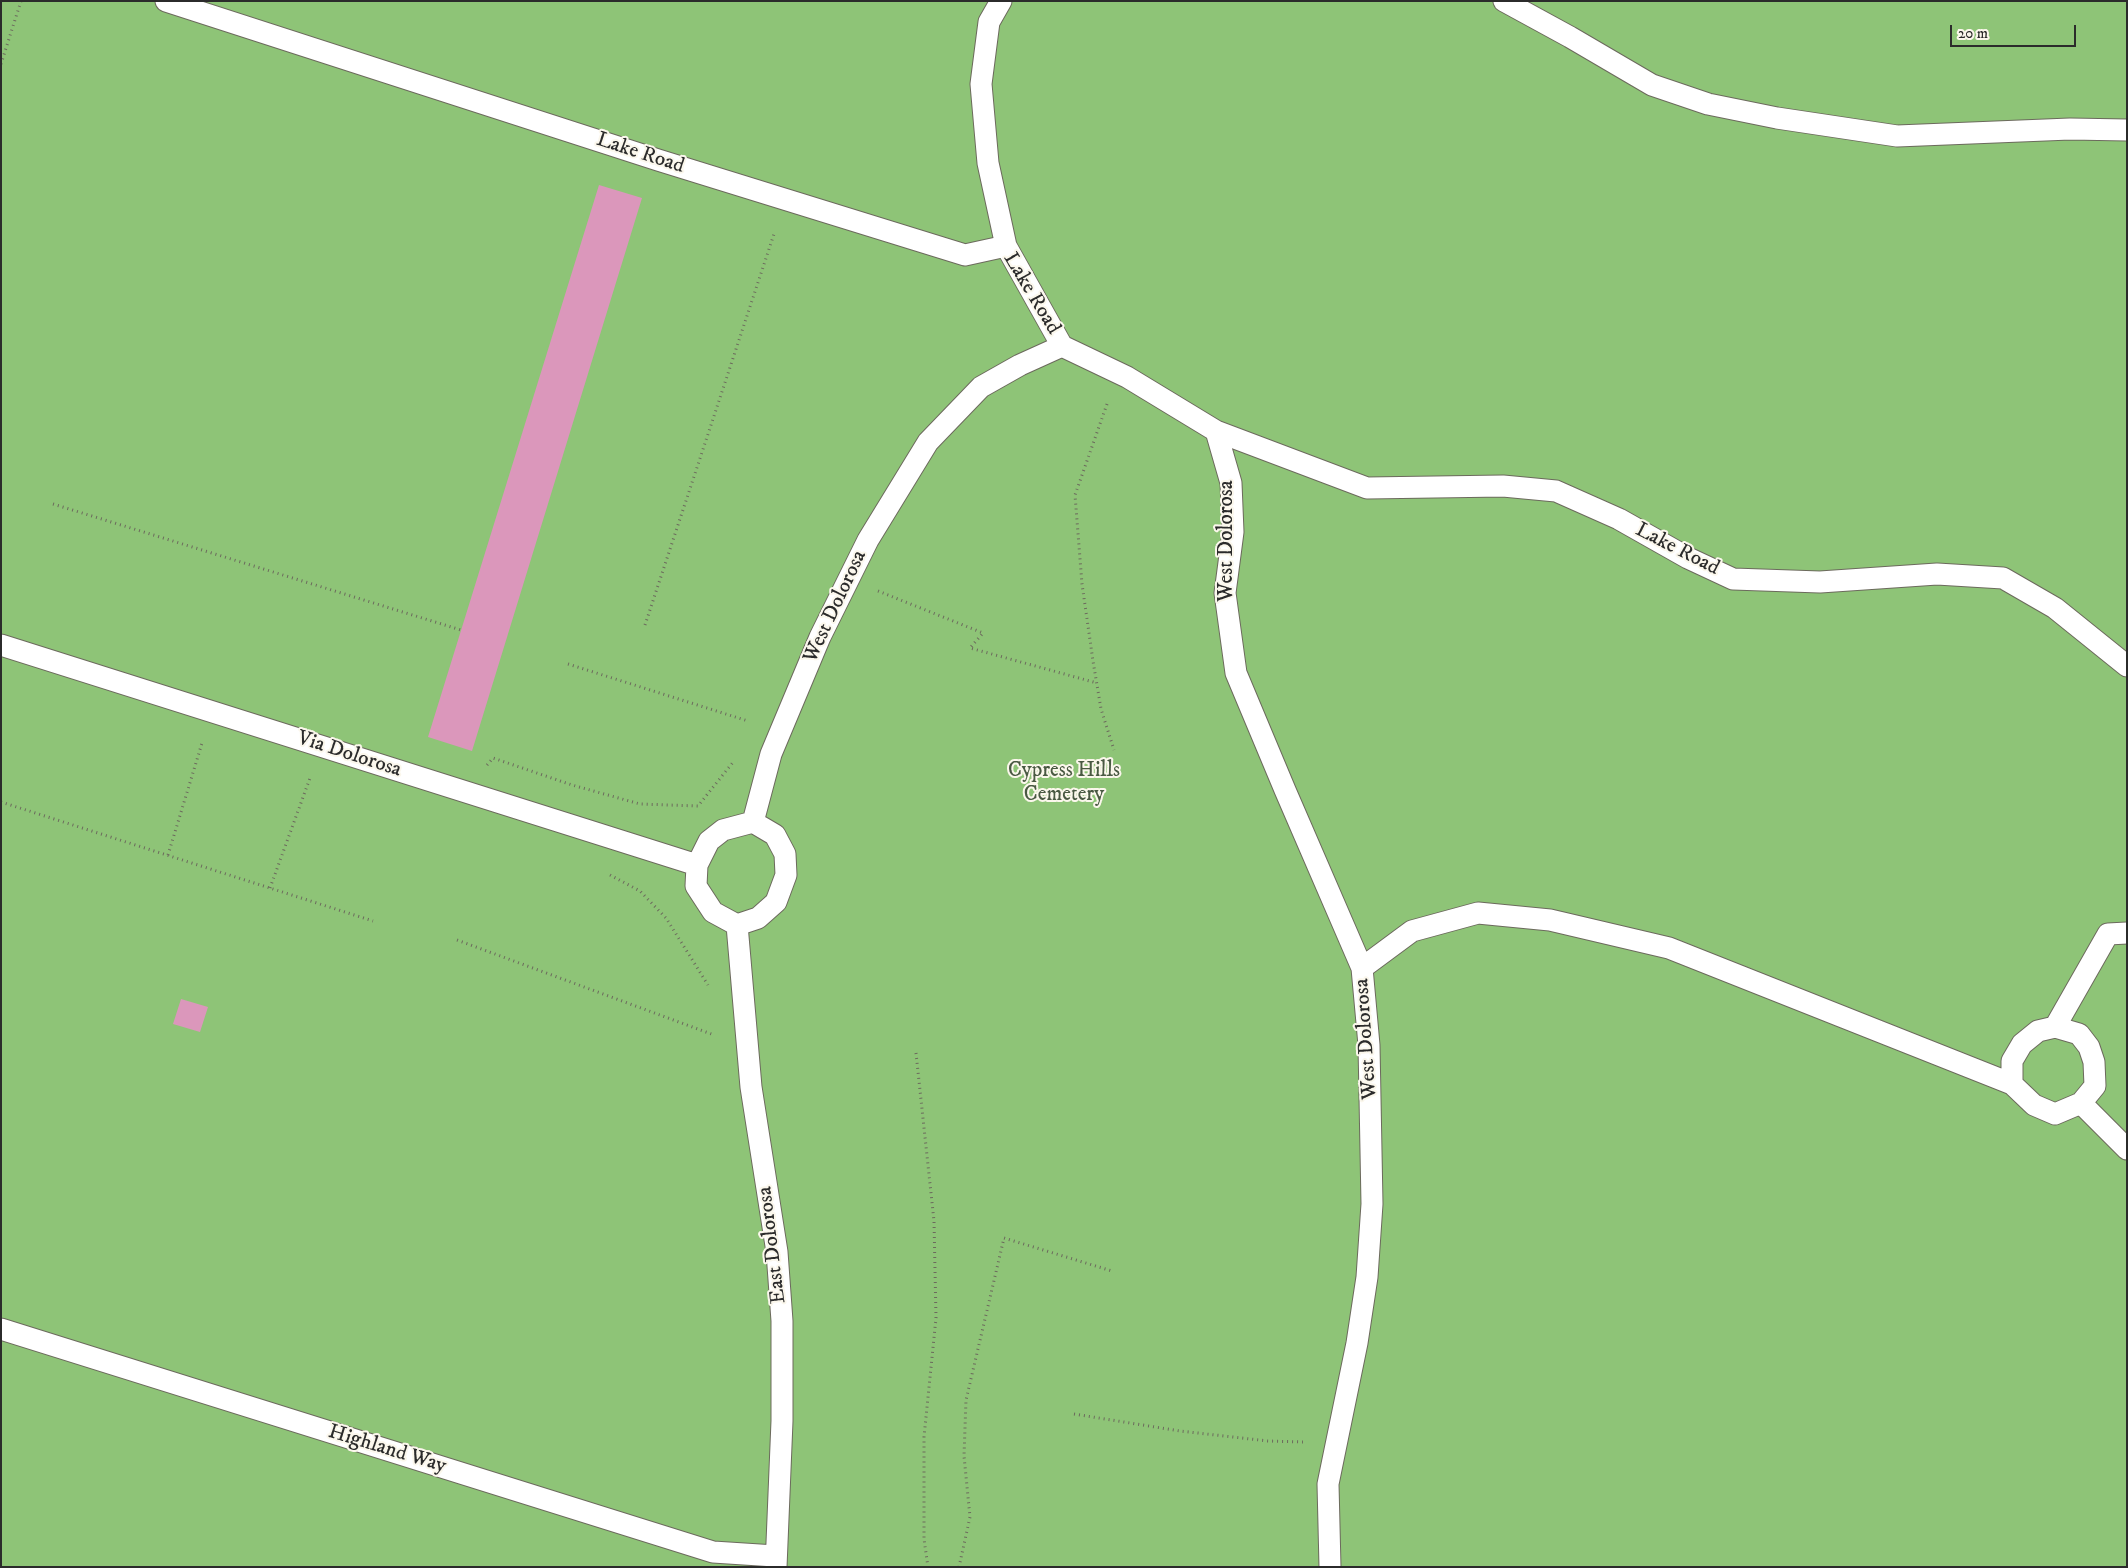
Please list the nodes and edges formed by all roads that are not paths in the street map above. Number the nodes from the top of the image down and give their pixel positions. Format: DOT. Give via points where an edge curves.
graph roads {
  1 [pos="166,1"];
  2 [pos="1001,1"];
  3 [pos="1504,1"];
  4 [pos="2127,130"];
  5 [pos="1006,246"];
  6 [pos="1062,346"];
  7 [pos="1216,431"];
  8 [pos="1,646"];
  9 [pos="2127,666"];
  10 [pos="754,822"];
  11 [pos="697,865"];
  12 [pos="737,925"];
  13 [pos="2127,933"];
  14 [pos="1362,968"];
  15 [pos="2055,1027"];
  16 [pos="2012,1084"];
  17 [pos="2081,1103"];
  18 [pos="2127,1149"];
  19 [pos="1,1329"];
  20 [pos="776,1561"];
  21 [pos="1330,1567"];
  1 -- 5 [label="lane, Lake Road" via="965,255"];
  2 -- 5 [label="lane" via="989,22 981,84 988,164"];
  3 -- 4 [label="lane" via="1652,85 1708,104 1897,136"];
  5 -- 6 [label="lane, Lake Road"];
  6 -- 7 [label="lane" via="1118,372"];
  6 -- 10 [label="lane, West Dolorosa" via="981,387 928,442 868,540 820,637 771,754"];
  7 -- 9 [label="lane, Lake Road" via="1367,488 1503,486 1556,492 1619,519 1688,558 1733,578 1820,582 1937,574 2003,578 2055,608"];
  7 -- 14 [label="lane, West Dolorosa" via="1231,483 1232,532 1226,593 1236,673"];
  8 -- 11 [label="lane, Via Dolorosa"];
  10 -- 11 [label="lane" via="723,830 709,841"];
  10 -- 12 [label="lane" via="775,835 786,854 786,876 776,902 758,918"];
  11 -- 12 [label="lane" via="696,886 713,912"];
  12 -- 20 [label="lane, East Dolorosa" via="751,1086 777,1252 782,1321"];
  13 -- 15 [label="lane" via="2108,934"];
  14 -- 16 [label="lane" via="1412,931 1478,913 1550,920 1669,948"];
  14 -- 21 [label="lane, West Dolorosa" via="1369,1054 1372,1204 1367,1277 1357,1343 1328,1484"];
  15 -- 16 [label="lane" via="2038,1031 2022,1044 2012,1061"];
  15 -- 17 [label="lane" via="2079,1034 2089,1046 2094,1062 2095,1086"];
  16 -- 17 [label="lane" via="2034,1105 2055,1114"];
  17 -- 18 [label="lane"];
  19 -- 20 [label="lane, Highland Way" via="713,1552"];
}
